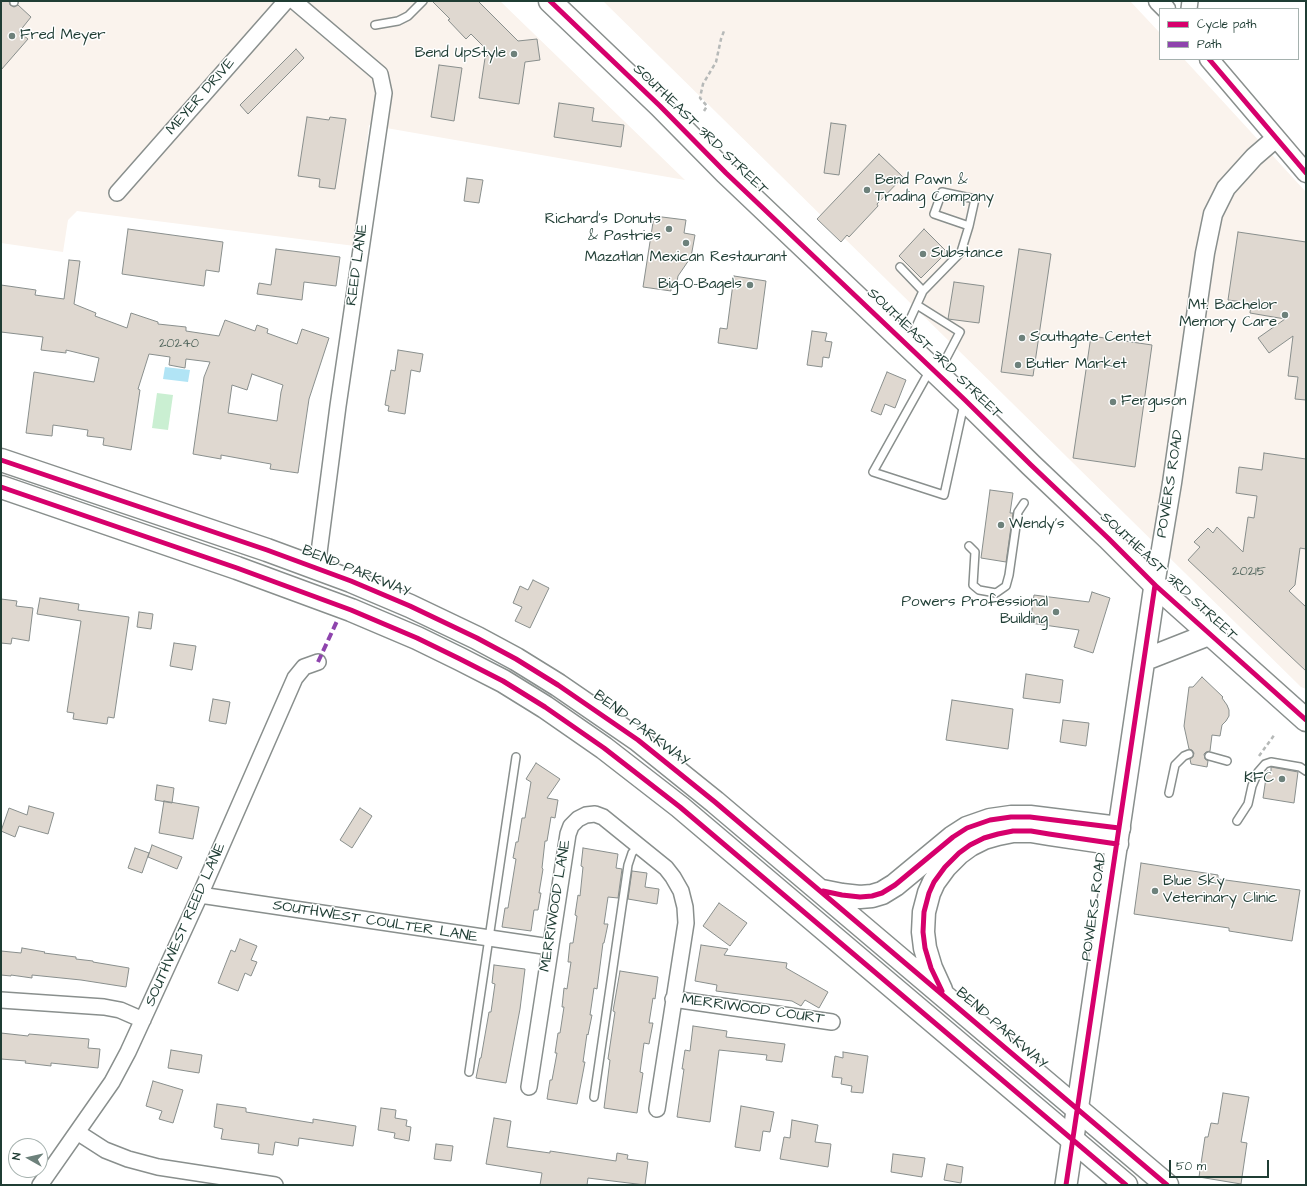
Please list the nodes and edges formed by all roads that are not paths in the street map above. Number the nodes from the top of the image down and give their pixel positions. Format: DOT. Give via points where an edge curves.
graph roads {
  1 [pos="286,1"];
  2 [pos="294,1"];
  3 [pos="423,1"];
  4 [pos="550,1"];
  5 [pos="375,24"];
  6 [pos="1210,60"];
  7 [pos="1276,138"];
  8 [pos="1306,173"];
  9 [pos="117,193"];
  10 [pos="969,226"];
  11 [pos="900,268"];
  12 [pos="923,291"];
  13 [pos="917,305"];
  14 [pos="901,339"];
  15 [pos="934,371"];
  16 [pos="965,400"];
  17 [pos="1,460"];
  18 [pos="1,487"];
  19 [pos="1024,503"];
  20 [pos="969,546"];
  21 [pos="317,568"];
  22 [pos="1155,585"];
  23 [pos="1210,634"];
  24 [pos="1144,660"];
  25 [pos="318,662"];
  26 [pos="1306,720"];
  27 [pos="1189,754"];
  28 [pos="1209,756"];
  29 [pos="516,757"];
  30 [pos="1227,761"];
  31 [pos="1306,771"];
  32 [pos="1169,793"];
  33 [pos="1237,821"];
  34 [pos="1118,836"];
  35 [pos="638,846"];
  36 [pos="821,890"];
  37 [pos="200,895"];
  38 [pos="489,939"];
  39 [pos="550,948"];
  40 [pos="943,995"];
  41 [pos="674,999"];
  42 [pos="1,1000"];
  43 [pos="143,1020"];
  44 [pos="832,1022"];
  45 [pos="469,1072"];
  46 [pos="529,1087"];
  47 [pos="594,1097"];
  48 [pos="657,1109"];
  49 [pos="1078,1109"];
  50 [pos="77,1132"];
  51 [pos="1073,1140"];
  52 [pos="40,1185"];
  53 [pos="275,1185"];
  54 [pos="1066,1185"];
  55 [pos="1126,1185"];
  56 [pos="1167,1185"];
  1 -- 9 [label="street, MEYER DRIVE"];
  2 -- 21 [label="street, REED LANE" via="380,74 384,94"];
  3 -- 5 [label="lane" via="408,16 398,21"];
  4 -- 14 [label="main road, SOUTHEAST 3RD STREET"];
  6 -- 7 [label="street"];
  7 -- 8 [label="street"];
  7 -- 22 [label="street, POWERS ROAD" via="1254,157 1226,188 1213,214"];
  10 -- 10 [label="lane" via="975,199 942,192 934,214"];
  10 -- 12 [label="lane" via="960,252"];
  11 -- 12 [label="lane"];
  12 -- 13 [label="lane"];
  13 -- 14 [label="lane"];
  13 -- 15 [label="lane" via="960,332"];
  14 -- 15 [label="main road, SOUTHEAST 3RD STREET"];
  15 -- 16 [label="main road, SOUTHEAST 3RD STREET"];
  15 -- 16 [label="lane" via="873,472 944,495"];
  16 -- 22 [label="main road, SOUTHEAST 3RD STREET"];
  17 -- 21 [label="main road, BEND PARKWAY"];
  18 -- 51 [label="main road" via="249,572 351,610 438,648 534,700 604,748 680,806"];
  19 -- 20 [label="lane" via="1018,512 1010,575 1006,586 996,594 979,590 973,585 975,552"];
  21 -- 36 [label="main road, BEND PARKWAY" via="441,620 558,684 678,771"];
  22 -- 23 [label="main road, SOUTHEAST 3RD STREET"];
  22 -- 24 [label="main road, POWERS ROAD"];
  23 -- 24 [label="main road"];
  23 -- 26 [label="main road, SOUTHEAST 3RD STREET"];
  24 -- 34 [label="main road, POWERS ROAD"];
  25 -- 37 [label="street, SOUTHWEST REED LANE" via="304,666 295,678"];
  27 -- 32 [label="lane" via="1175,765"];
  28 -- 30 [label="lane"];
  29 -- 38 [label="lane"];
  31 -- 33 [label="lane" via="1300,767 1271,762 1265,764 1258,772 1248,804"];
  34 -- 36 [label="main road" via="1030,817 990,820 967,828 953,837 882,893 856,897"];
  34 -- 40 [label="main road" via="1013,831 984,838 954,857 934,882 923,920 927,955"];
  34 -- 49 [label="main road, POWERS ROAD"];
  35 -- 39 [label="street, MERRIWOOD LANE" via="603,817 595,814 586,815 571,826"];
  35 -- 41 [label="street, MERRIWOOD LANE" via="666,868 673,877 681,891 685,907 686,922"];
  35 -- 47 [label="lane" via="632,853 628,865"];
  36 -- 40 [label="main road, BEND PARKWAY"];
  37 -- 38 [label="street, SOUTHWEST COULTER LANE"];
  37 -- 43 [label="street, SOUTHWEST REED LANE"];
  38 -- 39 [label="street, SOUTHWEST COULTER LANE"];
  38 -- 45 [label="lane"];
  39 -- 46 [label="street, MERRIWOOD LANE"];
  40 -- 49 [label="main road, BEND PARKWAY"];
  41 -- 44 [label="street, MERRIWOOD COURT"];
  41 -- 48 [label="street, MERRIWOOD LANE"];
  42 -- 43 [label="street" via="104,1007 120,1010"];
  43 -- 50 [label="street, SOUTHWEST REED LANE" via="112,1082"];
  49 -- 51 [label="main road, POWERS ROAD"];
  49 -- 56 [label="main road, BEND PARKWAY"];
  50 -- 52 [label="street, SOUTHWEST REED LANE"];
  50 -- 53 [label="street" via="105,1150 128,1159 158,1167"];
  51 -- 54 [label="main road, POWERS ROAD"];
  51 -- 55 [label="main road"];
}
